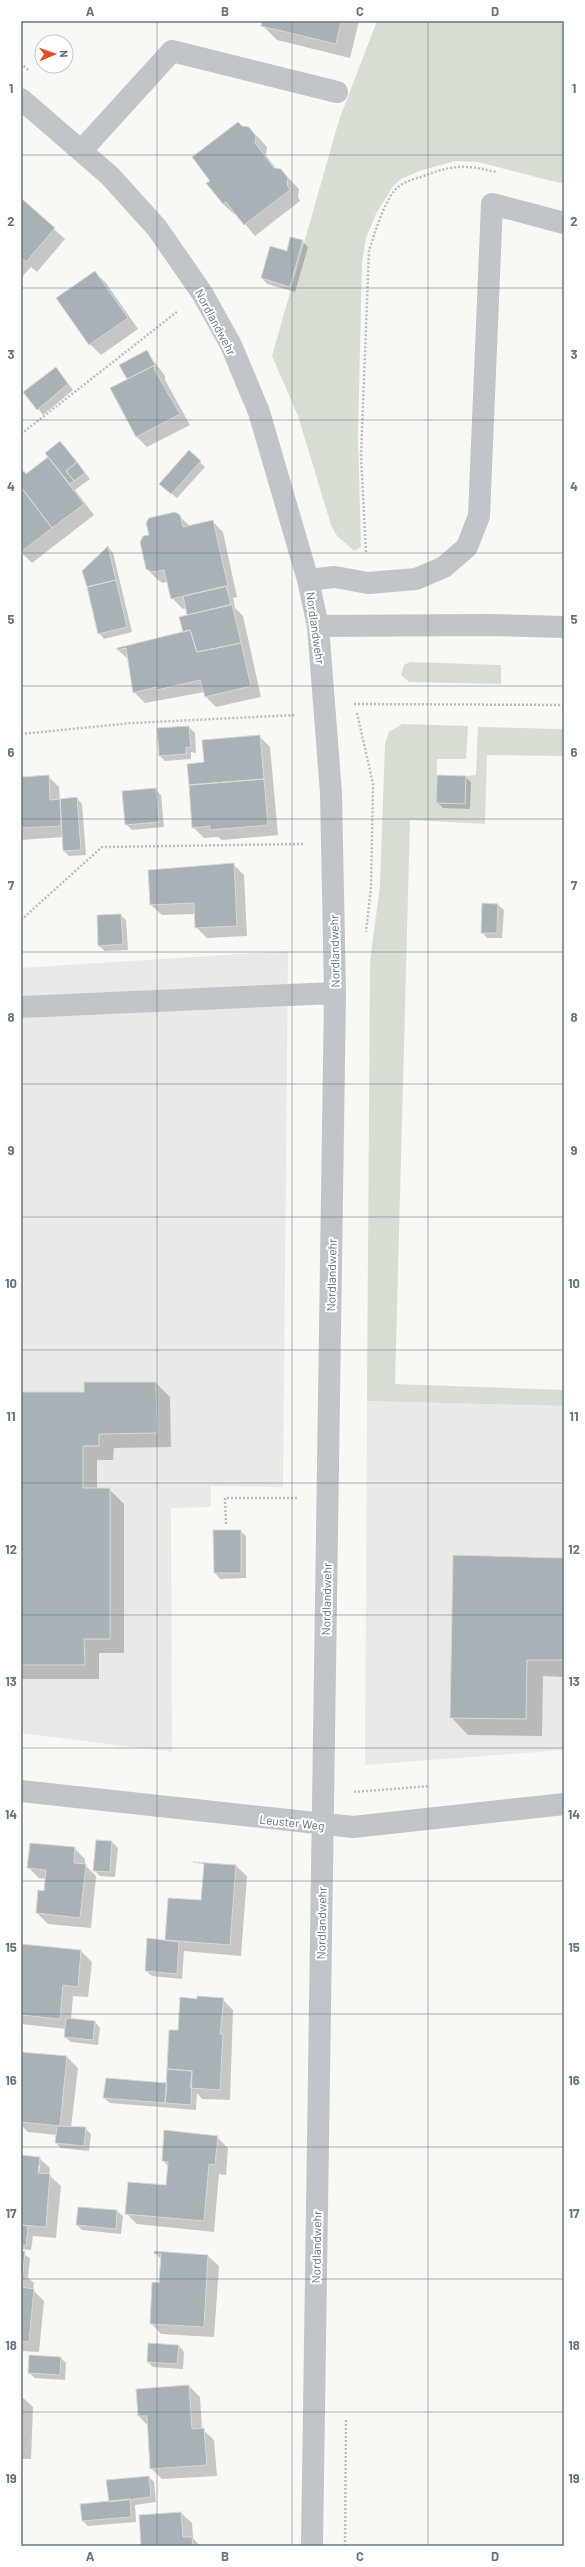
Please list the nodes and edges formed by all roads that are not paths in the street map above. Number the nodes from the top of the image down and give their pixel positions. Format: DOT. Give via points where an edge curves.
graph roads {
  1 [pos="337,92"];
  2 [pos="21,99"];
  3 [pos="81,151"];
  4 [pos="564,222"];
  5 [pos="308,580"];
  6 [pos="318,626"];
  7 [pos="564,627"];
  8 [pos="335,993"];
  9 [pos="21,1007"];
  10 [pos="21,1791"];
  11 [pos="564,1804"];
  12 [pos="322,1825"];
  13 [pos="312,2546"];
  1 -- 3 [label="street" via="172,51"];
  2 -- 3 [label="street, Nordlandwehr"];
  3 -- 5 [label="street, Nordlandwehr" via="110,176 157,228 202,292 231,345 259,412"];
  4 -- 5 [label="street" via="492,204 479,516 467,547 444,567 416,579 368,583 335,577"];
  5 -- 6 [label="street, Nordlandwehr"];
  6 -- 7 [label="street"];
  6 -- 8 [label="street, Nordlandwehr" via="326,709"];
  8 -- 9 [label="street"];
  8 -- 12 [label="street, Nordlandwehr"];
  10 -- 12 [label="street, Leuster Weg"];
  11 -- 12 [label="street, Leuster Weg" via="353,1827"];
  12 -- 13 [label="street, Nordlandwehr"];
}
